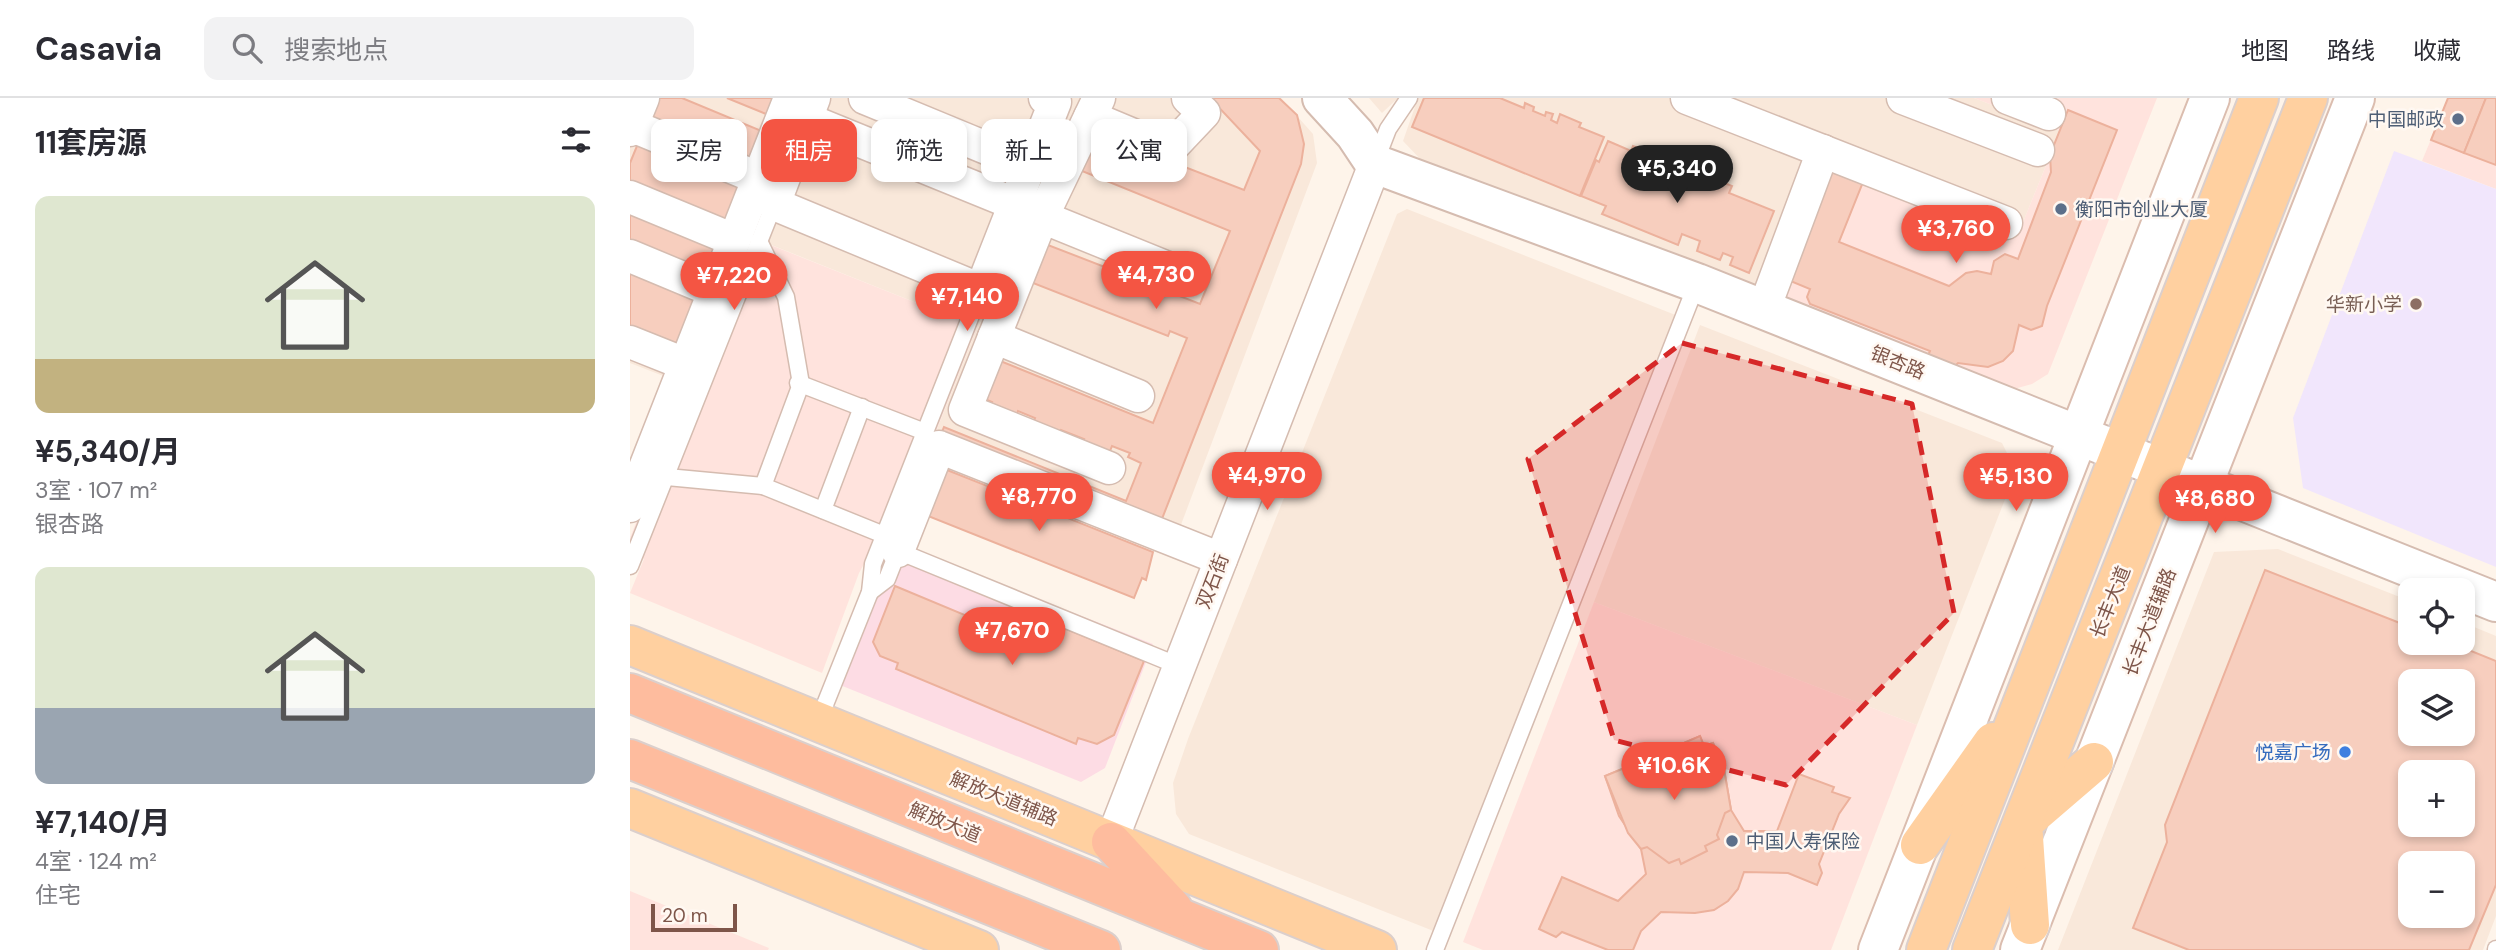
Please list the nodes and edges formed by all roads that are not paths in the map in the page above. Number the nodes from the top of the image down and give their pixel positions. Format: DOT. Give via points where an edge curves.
graph roads {
  1 [pos="865,98"];
  2 [pos="1045,98"];
  3 [pos="1188,98"];
  4 [pos="1322,98"];
  5 [pos="1409,98"];
  6 [pos="1687,98"];
  7 [pos="1903,98"];
  8 [pos="2008,98"];
  9 [pos="2210,98"];
  10 [pos="2232,98"];
  11 [pos="2259,98"];
  12 [pos="2308,98"];
  13 [pos="2355,98"];
  14 [pos="803,105"];
  15 [pos="1095,107"];
  16 [pos="1744,108"];
  17 [pos="2049,114"];
  18 [pos="917,119"];
  19 [pos="1049,119"];
  20 [pos="634,120"];
  21 [pos="871,139"];
  22 [pos="2240,148"];
  23 [pos="2038,150"];
  24 [pos="1823,151"];
  25 [pos="1374,164"];
  26 [pos="962,182"];
  27 [pos="1030,182"];
  28 [pos="766,191"];
  29 [pos="630,197"];
  30 [pos="1029,210"];
  31 [pos="2006,223"];
  32 [pos="747,241"];
  33 [pos="630,256"];
  34 [pos="1185,275"];
  35 [pos="1697,283"];
  36 [pos="981,290"];
  37 [pos="714,291"];
  38 [pos="1764,309"];
  39 [pos="994,337"];
  40 [pos="630,342"];
  41 [pos="685,364"];
  42 [pos="800,383"];
  43 [pos="1138,396"];
  44 [pos="862,407"];
  45 [pos="925,432"];
  46 [pos="2079,434"];
  47 [pos="2121,451"];
  48 [pos="2163,467"];
  49 [pos="1109,468"];
  50 [pos="667,477"];
  51 [pos="2203,484"];
  52 [pos="763,486"];
  53 [pos="630,506"];
  54 [pos="823,510"];
  55 [pos="891,543"];
  56 [pos="1220,559"];
  57 [pos="630,566"];
  58 [pos="2496,602"];
  59 [pos="630,645"];
  60 [pos="1179,666"];
  61 [pos="630,693"];
  62 [pos="2026,695"];
  63 [pos="818,722"];
  64 [pos="630,759"];
  65 [pos="2094,762"];
  66 [pos="630,807"];
  67 [pos="2022,823"];
  68 [pos="1111,842"];
  69 [pos="1920,845"];
  70 [pos="1181,918"];
  71 [pos="2025,937"];
  72 [pos="1085,947"];
  73 [pos="979,950"];
  74 [pos="1259,950"];
  75 [pos="1377,950"];
  76 [pos="1435,950"];
  77 [pos="1878,950"];
  78 [pos="1926,950"];
  79 [pos="1972,950"];
  1 -- 18 [label="street"];
  2 -- 19 [label="street" via="1055,103"];
  3 -- 15 [label="street" via="1204,113 1169,150"];
  4 -- 25 [label="main road" via="1355,134"];
  5 -- 25 [label="lane" via="1388,129"];
  6 -- 16 [label="street"];
  7 -- 23 [label="street"];
  8 -- 17 [label="street"];
  9 -- 46 [label="main road"];
  10 -- 22 [label="main road"];
  11 -- 22 [label="main road"];
  12 -- 48 [label="main road, 长丰大道"];
  13 -- 51 [label="main road, 长丰大道辅路"];
  14 -- 21 [label="street"];
  14 -- 28 [label="street"];
  15 -- 30 [label="street"];
  16 -- 24 [label="street"];
  20 -- 28 [label="street"];
  22 -- 47 [label="main road"];
  24 -- 31 [label="street"];
  24 -- 38 [label="street"];
  25 -- 35 [label="main road, 银杏路"];
  25 -- 56 [label="street, 双石街"];
  26 -- 30 [label="street"];
  27 -- 30 [label="street"];
  28 -- 32 [label="street"];
  28 -- 36 [label="street"];
  29 -- 32 [label="street"];
  30 -- 34 [label="street"];
  30 -- 36 [label="street"];
  30 -- 39 [label="street"];
  32 -- 37 [label="street"];
  32 -- 42 [label="lane" via="786,297"];
  32 -- 50 [label="lane"];
  33 -- 37 [label="street"];
  35 -- 38 [label="main road, 银杏路"];
  35 -- 76 [label="lane"];
  36 -- 45 [label="lane"];
  37 -- 41 [label="street"];
  38 -- 46 [label="main road, 银杏路"];
  39 -- 43 [label="street"];
  39 -- 49 [label="street" via="965,410"];
  40 -- 41 [label="street"];
  41 -- 53 [label="street"];
  42 -- 44 [label="lane"];
  42 -- 52 [label="lane"];
  44 -- 45 [label="lane"];
  44 -- 54 [label="lane"];
  45 -- 55 [label="lane"];
  46 -- 47 [label="main road, 银杏路"];
  46 -- 69 [label="main road"];
  47 -- 48 [label="main road, 银杏路"];
  47 -- 62 [label="main road"];
  48 -- 51 [label="main road, 银杏路"];
  48 -- 67 [label="main road, 长丰大道"];
  50 -- 52 [label="lane"];
  50 -- 57 [label="lane"];
  51 -- 58 [label="main road, 银杏路"];
  51 -- 65 [label="main road, 长丰大道辅路"];
  52 -- 54 [label="lane"];
  54 -- 55 [label="lane"];
  55 -- 56 [label="street" via="939,447"];
  55 -- 60 [label="lane"];
  55 -- 63 [label="lane" via="887,579 870,592"];
  56 -- 60 [label="street, 双石街"];
  59 -- 63 [label="main road, 解放大道辅路"];
  60 -- 68 [label="street, 双石街"];
  61 -- 70 [label="highway, 解放大道"];
  62 -- 69 [label="main road"];
  62 -- 78 [label="main road"];
  63 -- 68 [label="main road, 解放大道辅路"];
  64 -- 72 [label="highway"];
  65 -- 67 [label="main road"];
  65 -- 71 [label="main road, 长丰大道辅路"];
  66 -- 73 [label="main road"];
  67 -- 71 [label="main road"];
  67 -- 79 [label="main road, 长丰大道"];
  68 -- 70 [label="highway"];
  68 -- 75 [label="main road, 解放大道辅路"];
  69 -- 77 [label="main road"];
  70 -- 74 [label="highway, 解放大道"];
}
